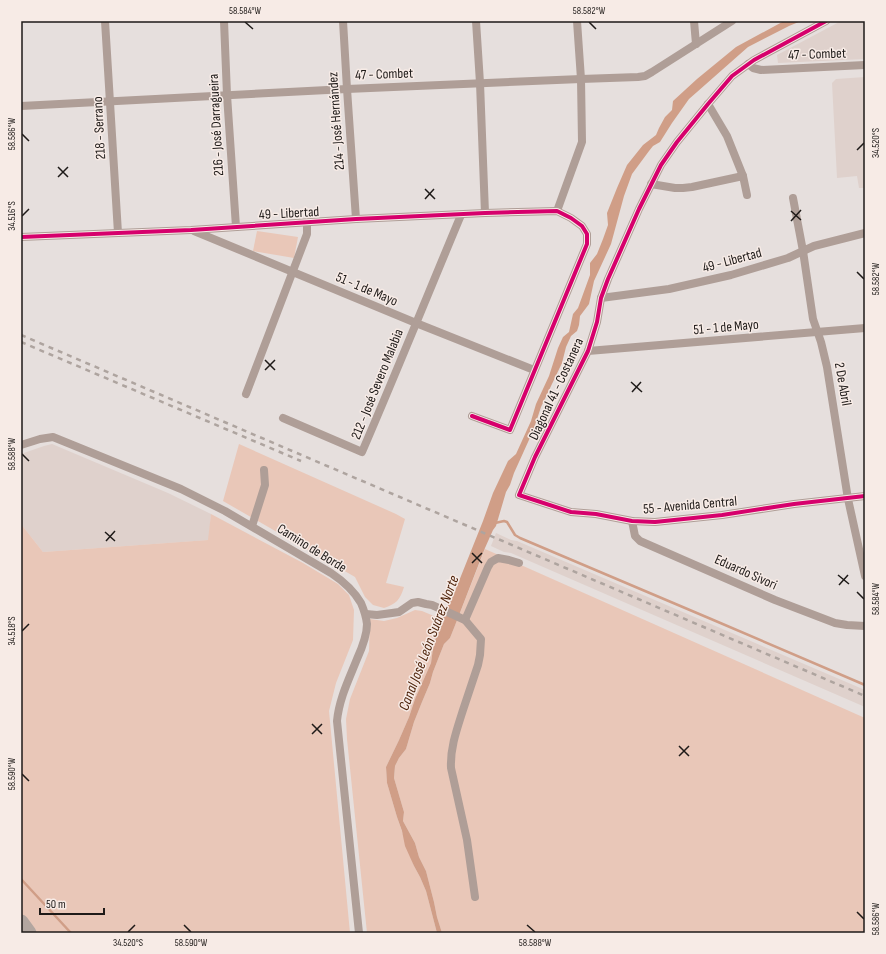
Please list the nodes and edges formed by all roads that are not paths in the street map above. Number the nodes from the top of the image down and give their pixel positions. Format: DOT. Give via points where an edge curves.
graph roads {
  1 [pos="105,21"];
  2 [pos="224,21"];
  3 [pos="344,21"];
  4 [pos="476,21"];
  5 [pos="577,21"];
  6 [pos="694,21"];
  7 [pos="732,21"];
  8 [pos="826,21"];
  9 [pos="696,44"];
  10 [pos="748,64"];
  11 [pos="865,65"];
  12 [pos="581,79"];
  13 [pos="480,83"];
  14 [pos="347,89"];
  15 [pos="227,95"];
  16 [pos="110,101"];
  17 [pos="708,104"];
  18 [pos="21,106"];
  19 [pos="743,176"];
  20 [pos="651,184"];
  21 [pos="747,195"];
  22 [pos="793,198"];
  23 [pos="557,211"];
  24 [pos="485,213"];
  25 [pos="461,215"];
  26 [pos="356,219"];
  27 [pos="307,223"];
  28 [pos="236,227"];
  29 [pos="191,230"];
  30 [pos="118,233"];
  31 [pos="865,233"];
  32 [pos="21,238"];
  33 [pos="803,251"];
  34 [pos="293,272"];
  35 [pos="602,298"];
  36 [pos="416,323"];
  37 [pos="865,328"];
  38 [pos="818,332"];
  39 [pos="588,351"];
  40 [pos="534,370"];
  41 [pos="246,394"];
  42 [pos="472,416"];
  43 [pos="283,418"];
  44 [pos="21,444"];
  45 [pos="264,470"];
  46 [pos="519,495"];
  47 [pos="865,496"];
  48 [pos="848,499"];
  49 [pos="632,521"];
  50 [pos="252,526"];
  51 [pos="520,563"];
  52 [pos="865,576"];
  53 [pos="366,614"];
  54 [pos="463,620"];
  55 [pos="865,626"];
  56 [pos="475,897"];
  57 [pos="21,922"];
  58 [pos="21,931"];
  59 [pos="23,933"];
  60 [pos="29,933"];
  61 [pos="359,933"];
  1 -- 16 [label="street, 218 - Serrano"];
  2 -- 15 [label="street, 216 - José Darragueira"];
  3 -- 14 [label="street, 214 - José Hernández"];
  4 -- 13 [label="street"];
  5 -- 12 [label="street"];
  6 -- 9 [label="street"];
  7 -- 9 [label="street, 47 - Combet"];
  8 -- 10 [label="street, Diagonal 41 - Costanera"];
  9 -- 12 [label="street, 47 - Combet" via="645,76"];
  10 -- 11 [label="street, 47 - Combet" via="761,70"];
  10 -- 17 [label="street, Diagonal 41 - Costanera" via="732,76"];
  12 -- 13 [label="street, 47 - Combet"];
  12 -- 23 [label="street" via="582,142"];
  13 -- 14 [label="street, 47 - Combet"];
  13 -- 24 [label="street"];
  14 -- 15 [label="street, 47 - Combet"];
  14 -- 26 [label="street, 214 - José Hernández"];
  15 -- 16 [label="street, 47 - Combet"];
  15 -- 28 [label="street, 216 - José Darragueira"];
  16 -- 18 [label="street, 47 - Combet"];
  16 -- 30 [label="street, 218 - Serrano"];
  17 -- 19 [label="street" via="727,136"];
  17 -- 20 [label="street, Diagonal 41 - Costanera" via="661,164"];
  19 -- 20 [label="street" via="683,188"];
  19 -- 21 [label="street"];
  20 -- 35 [label="street, Diagonal 41 - Costanera"];
  22 -- 33 [label="street, 2 De Abril"];
  23 -- 24 [label="street, 49 - Libertad"];
  23 -- 40 [label="street" via="582,226 587,234 587,244"];
  24 -- 25 [label="street, 49 - Libertad"];
  25 -- 26 [label="street, 49 - Libertad"];
  25 -- 36 [label="street, 212 - José Severo Malabia"];
  26 -- 27 [label="street, 49 - Libertad"];
  27 -- 28 [label="street, 49 - Libertad"];
  27 -- 34 [label="street" via="307,234"];
  28 -- 29 [label="street, 49 - Libertad"];
  29 -- 30 [label="street, 49 - Libertad"];
  29 -- 34 [label="street, 51 - 1 de Mayo"];
  30 -- 32 [label="street, 49 - Libertad"];
  31 -- 33 [label="street, 49 - Libertad"];
  33 -- 35 [label="street, 49 - Libertad" via="732,275 669,289"];
  33 -- 38 [label="street, 2 De Abril" via="813,319"];
  34 -- 36 [label="street, 51 - 1 de Mayo"];
  34 -- 41 [label="street"];
  35 -- 39 [label="street, Diagonal 41 - Costanera"];
  36 -- 40 [label="street, 51 - 1 de Mayo"];
  36 -- 43 [label="street, 212 - José Severo Malabia" via="362,452"];
  37 -- 38 [label="street, 51 - 1 de Mayo"];
  38 -- 39 [label="street, 51 - 1 de Mayo"];
  38 -- 48 [label="street, 2 De Abril" via="827,368"];
  39 -- 46 [label="street, Diagonal 41 - Costanera"];
  40 -- 42 [label="street" via="510,430"];
  44 -- 50 [label="street, Camino de Borde" via="53,437 181,489"];
  45 -- 50 [label="street" via="265,485"];
  46 -- 49 [label="street, 55 - Avenida Central" via="571,512"];
  47 -- 48 [label="street, 55 - Avenida Central"];
  48 -- 49 [label="street, 55 - Avenida Central" via="655,522"];
  48 -- 52 [label="street, 2 De Abril"];
  49 -- 55 [label="street, Eduardo Sivori" via="635,536 640,541 775,600 835,623"];
  50 -- 53 [label="street, Camino de Borde" via="339,578 357,596"];
  51 -- 54 [label="street" via="498,558 491,562"];
  53 -- 54 [label="street" via="399,612 418,602 432,605"];
  53 -- 61 [label="street, Camino de Borde" via="367,625 363,644 343,693 337,721"];
  54 -- 56 [label="street" via="481,639 480,655 456,732 451,760"];
  57 -- 60 [label="highway"];
  58 -- 59 [label="highway"];
}
